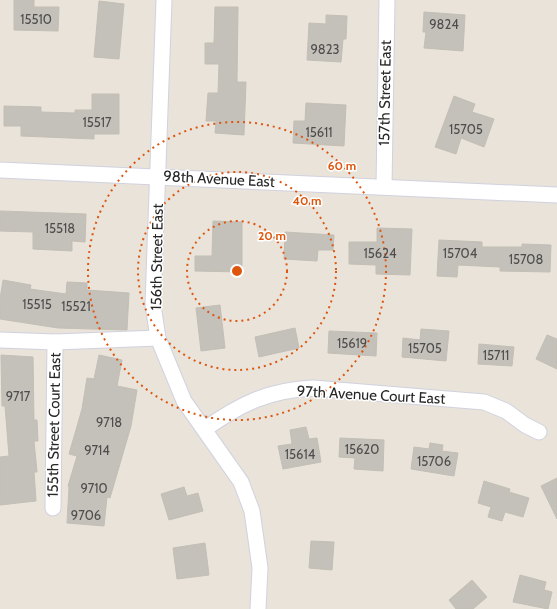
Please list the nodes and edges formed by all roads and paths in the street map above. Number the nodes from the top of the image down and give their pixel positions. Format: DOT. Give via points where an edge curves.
graph roads {
  1 [pos="164,0"];
  2 [pos="387,0"];
  3 [pos="0,170"];
  4 [pos="158,176"];
  5 [pos="384,187"];
  6 [pos="557,195"];
  7 [pos="158,338"];
  8 [pos="0,340"];
  9 [pos="55,342"];
  10 [pos="204,429"];
  11 [pos="538,432"];
  12 [pos="53,508"];
  13 [pos="258,609"];
  1 -- 4 [label="street, 156th Street East"];
  2 -- 5 [label="street, 157th Street East"];
  3 -- 4 [label="street, 98th Avenue East"];
  4 -- 5 [label="street, 98th Avenue East"];
  4 -- 7 [label="street, 156th Street East" via="153,305"];
  5 -- 6 [label="street, 98th Avenue East"];
  7 -- 9 [label="street"];
  7 -- 10 [label="street, 156th Street East" via="184,401"];
  8 -- 9 [label="street"];
  9 -- 12 [label="street, 155th Street Court East"];
  10 -- 11 [label="street, 97th Avenue Court East" via="251,400 293,389 313,388 484,402 506,411"];
  10 -- 13 [label="street, 156th Street East" via="241,482 252,511 260,568"];
}
